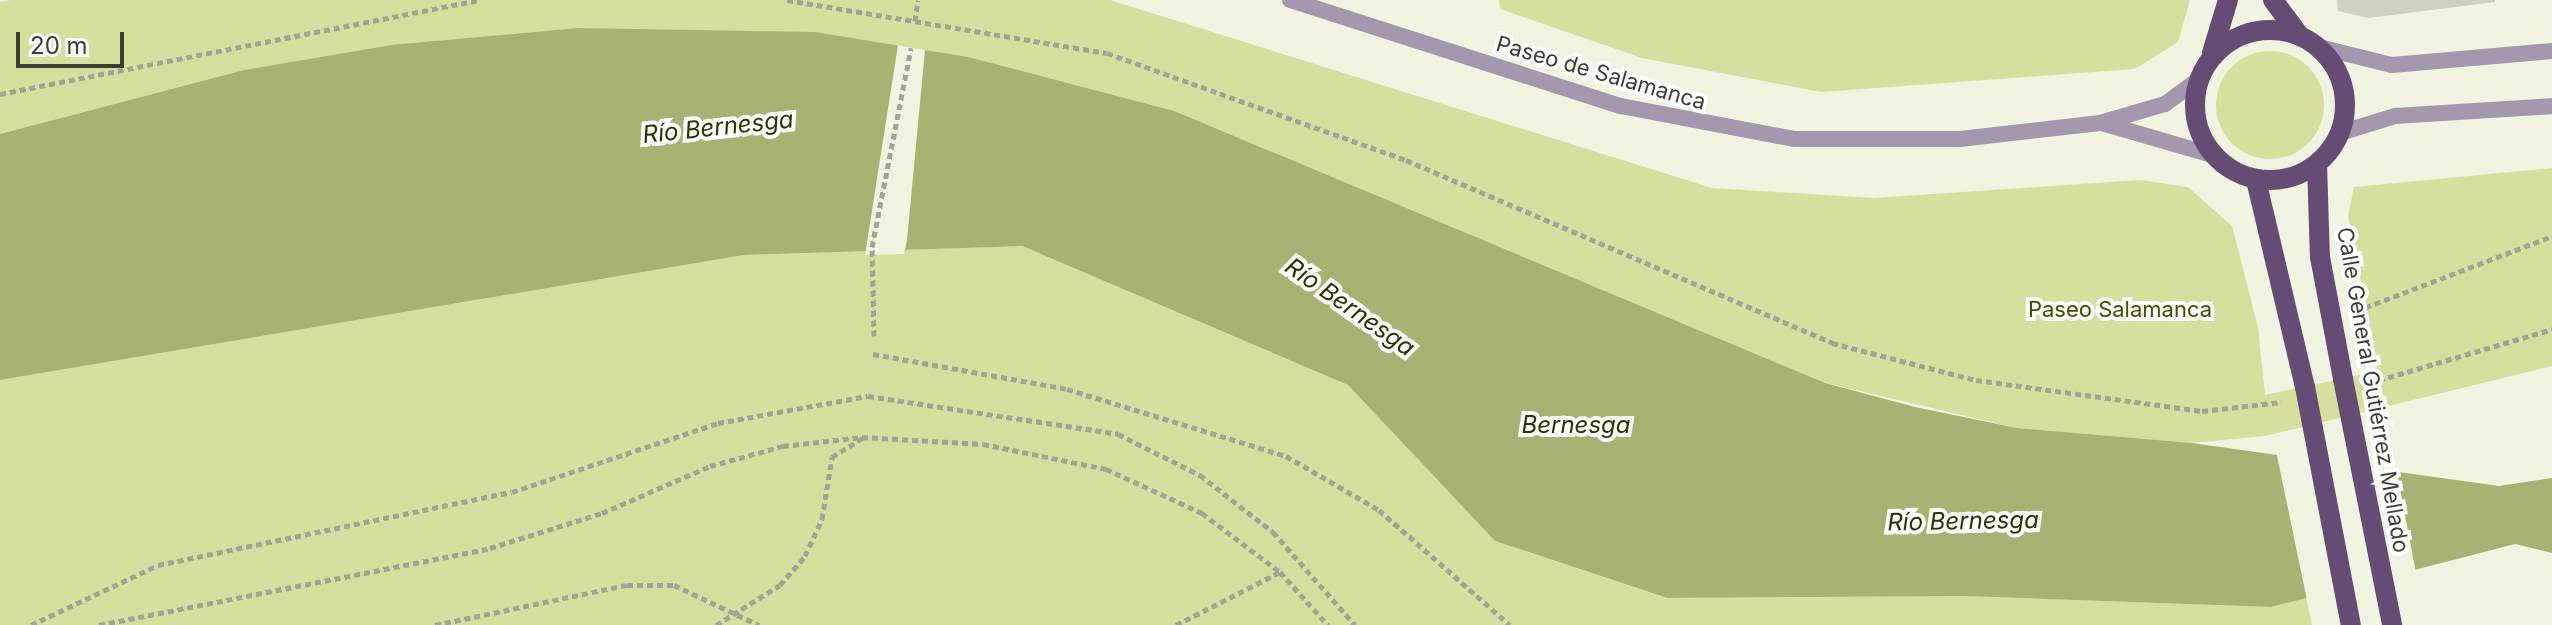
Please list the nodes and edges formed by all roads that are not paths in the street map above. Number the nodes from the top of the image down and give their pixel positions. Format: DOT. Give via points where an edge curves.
graph roads {
  1 [pos="1290,0"];
  2 [pos="2228,0"];
  3 [pos="2273,0"];
  4 [pos="2299,35"];
  5 [pos="2319,47"];
  6 [pos="2552,51"];
  7 [pos="2210,58"];
  8 [pos="2197,81"];
  9 [pos="2552,106"];
  10 [pos="2100,123"];
  11 [pos="2340,133"];
  12 [pos="2212,155"];
  13 [pos="2317,164"];
  14 [pos="2256,180"];
  15 [pos="2351,625"];
  16 [pos="2392,625"];
  1 -- 10 [label="street, Paseo de Salamanca" via="1710,128 1878,143"];
  2 -- 7 [label="main road"];
  3 -- 4 [label="main road"];
  4 -- 5 [label="main road"];
  4 -- 7 [label="main road" via="2252,31"];
  5 -- 6 [label="street" via="2392,65"];
  5 -- 11 [label="main road" via="2343,87"];
  7 -- 8 [label="main road"];
  8 -- 10 [label="street, Paseo de Salamanca" via="2165,104"];
  8 -- 12 [label="main road" via="2199,132"];
  9 -- 11 [label="street" via="2395,116"];
  10 -- 12 [label="street, Paseo de Salamanca"];
  11 -- 13 [label="main road"];
  12 -- 14 [label="main road"];
  13 -- 14 [label="main road" via="2282,180"];
  13 -- 16 [label="main road, Calle General Gutiérrez Mellado, bridge" via="2320,257 2351,382"];
  14 -- 15 [label="main road, bridge" via="2305,387"];
}
